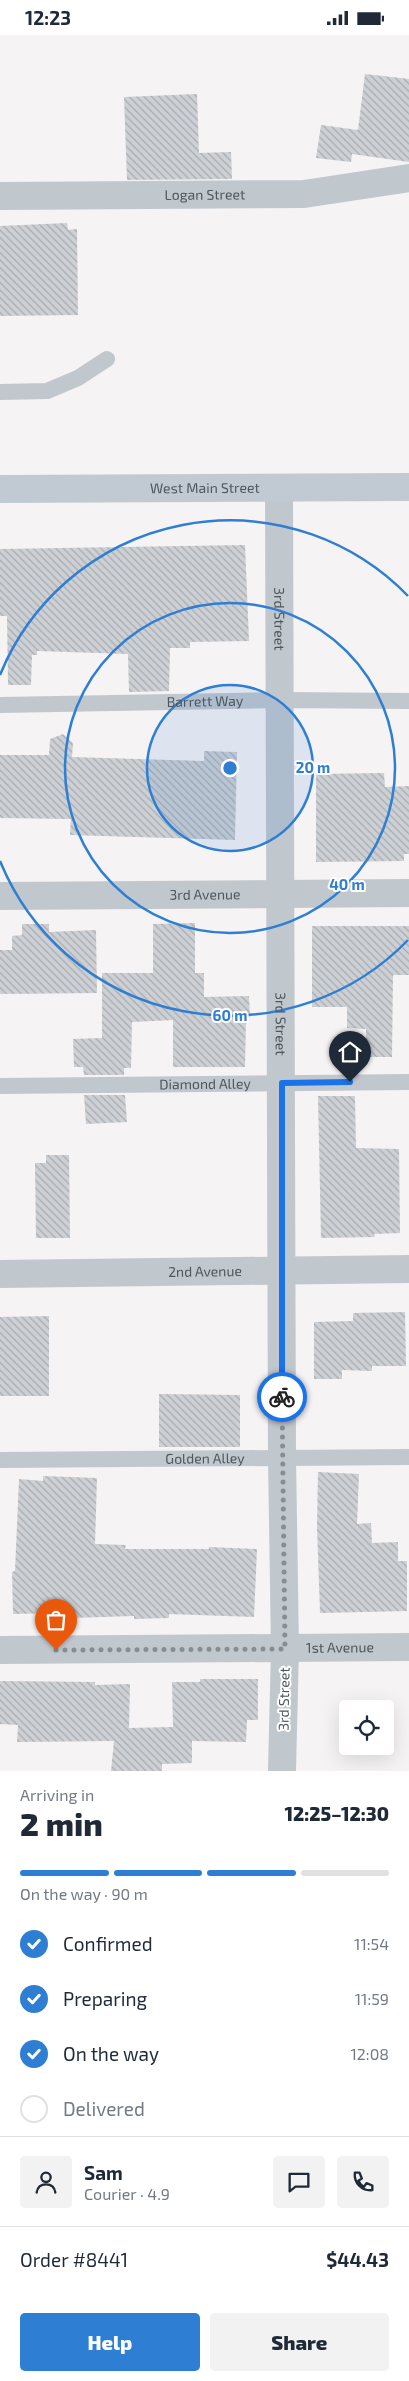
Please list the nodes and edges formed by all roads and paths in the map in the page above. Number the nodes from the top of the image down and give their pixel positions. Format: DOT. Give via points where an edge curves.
graph roads {
  1 [pos="409,178"];
  2 [pos="0,195"];
  3 [pos="106,359"];
  4 [pos="0,392"];
  5 [pos="409,487"];
  6 [pos="279,488"];
  7 [pos="0,489"];
  8 [pos="280,700"];
  9 [pos="409,701"];
  10 [pos="0,705"];
  11 [pos="409,893"];
  12 [pos="281,894"];
  13 [pos="0,896"];
  14 [pos="409,1082"];
  15 [pos="282,1083"];
  16 [pos="0,1086"];
  17 [pos="409,1269"];
  18 [pos="281,1271"];
  19 [pos="0,1274"];
  20 [pos="282,1457"];
  21 [pos="409,1457"];
  22 [pos="0,1460"];
  23 [pos="409,1647"];
  24 [pos="285,1649"];
  25 [pos="0,1650"];
  26 [pos="282,1771"];
  1 -- 2 [label="street, Logan Street" via="304,194"];
  3 -- 4 [label="lane" via="78,378 47,391"];
  5 -- 6 [label="main road, West Main Street"];
  6 -- 7 [label="main road, West Main Street"];
  6 -- 8 [label="street, 3rd Street"];
  8 -- 9 [label="lane, Barrett Way"];
  8 -- 10 [label="lane, Barrett Way"];
  8 -- 12 [label="street, 3rd Street"];
  11 -- 12 [label="street, 3rd Avenue"];
  12 -- 13 [label="street, 3rd Avenue"];
  12 -- 15 [label="street, 3rd Street"];
  14 -- 15 [label="lane, Diamond Alley"];
  15 -- 16 [label="lane, Diamond Alley"];
  15 -- 18 [label="street, 3rd Street"];
  17 -- 18 [label="street, 2nd Avenue"];
  18 -- 19 [label="street, 2nd Avenue"];
  18 -- 20 [label="street, 3rd Street"];
  20 -- 21 [label="lane, Golden Alley"];
  20 -- 22 [label="lane, Golden Alley"];
  20 -- 24 [label="street, 3rd Street"];
  23 -- 24 [label="street, 1st Avenue"];
  24 -- 25 [label="street, 1st Avenue"];
  24 -- 26 [label="street, 3rd Street"];
}
